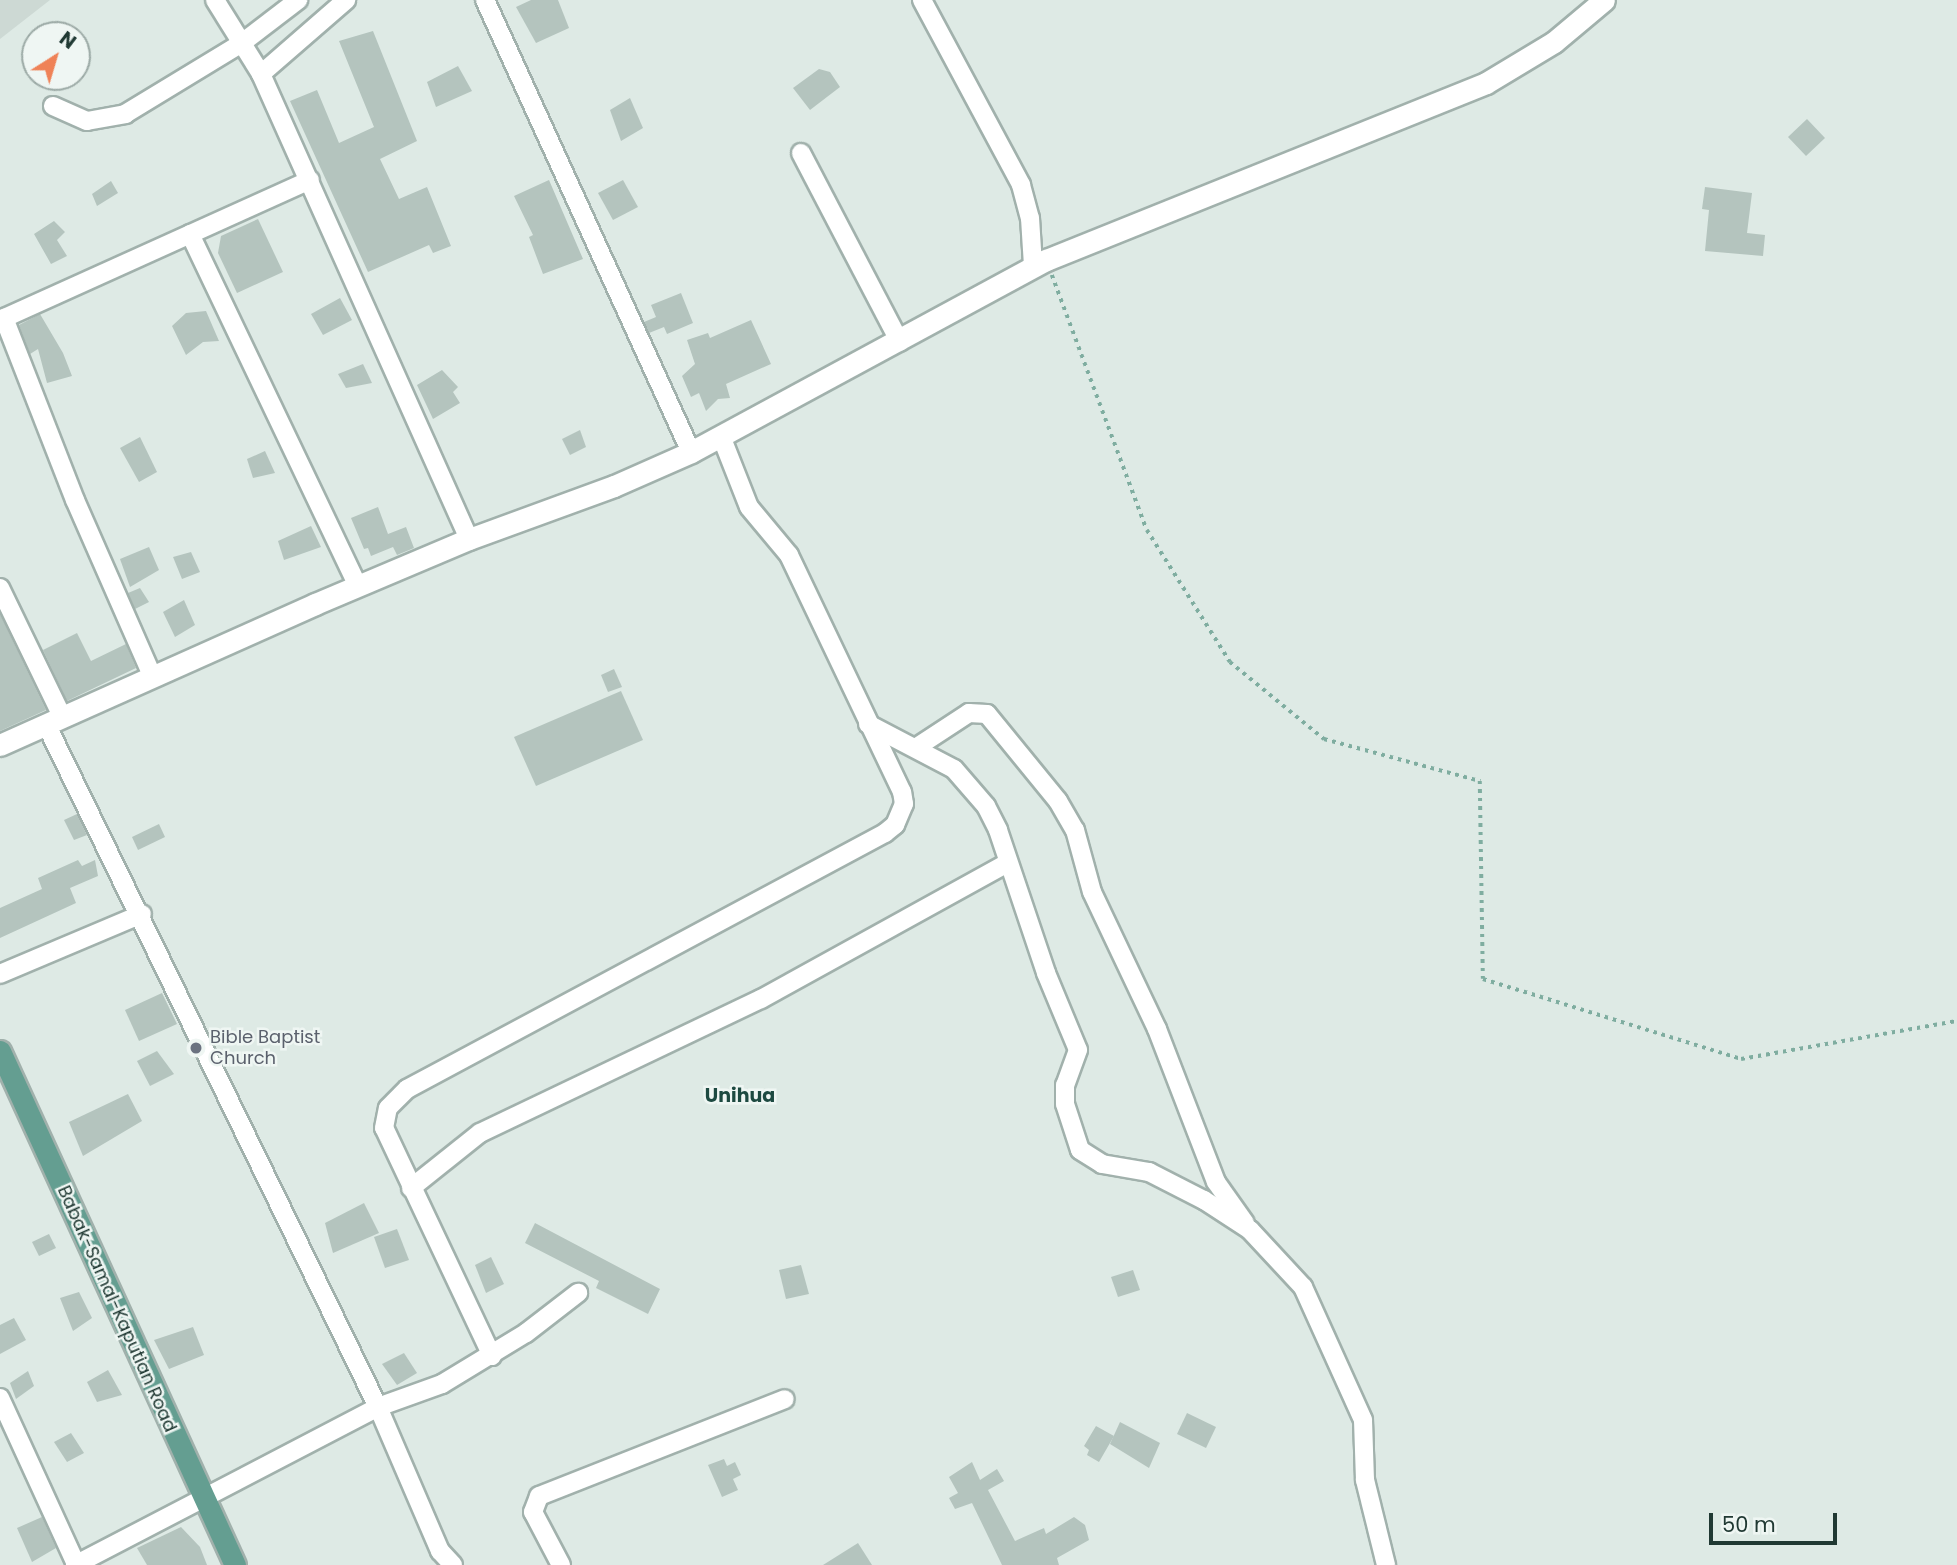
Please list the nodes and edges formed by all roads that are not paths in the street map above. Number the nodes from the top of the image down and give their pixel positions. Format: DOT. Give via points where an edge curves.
graph roads {
  1 [pos="215,0"];
  2 [pos="298,0"];
  3 [pos="346,0"];
  4 [pos="485,0"];
  5 [pos="922,0"];
  6 [pos="1604,0"];
  7 [pos="242,43"];
  8 [pos="261,74"];
  9 [pos="52,106"];
  10 [pos="801,153"];
  11 [pos="310,180"];
  12 [pos="190,234"];
  13 [pos="1040,263"];
  14 [pos="2,319"];
  15 [pos="900,342"];
  16 [pos="721,436"];
  17 [pos="691,452"];
  18 [pos="469,540"];
  19 [pos="358,586"];
  20 [pos="0,588"];
  21 [pos="152,675"];
  22 [pos="54,720"];
  23 [pos="867,724"];
  24 [pos="0,745"];
  25 [pos="917,747"];
  26 [pos="1007,863"];
  27 [pos="142,914"];
  28 [pos="0,974"];
  29 [pos="0,1051"];
  30 [pos="411,1188"];
  31 [pos="1250,1230"];
  32 [pos="578,1293"];
  33 [pos="492,1356"];
  34 [pos="0,1398"];
  35 [pos="785,1399"];
  36 [pos="378,1407"];
  37 [pos="204,1499"];
  38 [pos="76,1565"];
  39 [pos="235,1565"];
  40 [pos="453,1565"];
  41 [pos="561,1565"];
  42 [pos="1387,1565"];
  1 -- 7 [label="street"];
  2 -- 7 [label="street"];
  3 -- 8 [label="street"];
  4 -- 17 [label="street"];
  5 -- 13 [label="street" via="1021,185"];
  6 -- 13 [label="street" via="1554,42 1486,83"];
  7 -- 8 [label="street"];
  7 -- 9 [label="street" via="125,114 86,121"];
  8 -- 11 [label="street"];
  10 -- 15 [label="street"];
  11 -- 12 [label="street"];
  11 -- 18 [label="street"];
  12 -- 14 [label="street"];
  12 -- 19 [label="street"];
  13 -- 15 [label="street"];
  14 -- 21 [label="street"];
  15 -- 16 [label="street"];
  16 -- 17 [label="street"];
  16 -- 23 [label="street" via="749,507 783,544"];
  17 -- 18 [label="street"];
  18 -- 19 [label="street"];
  19 -- 21 [label="street"];
  20 -- 22 [label="street"];
  21 -- 22 [label="street"];
  22 -- 24 [label="street"];
  22 -- 27 [label="street"];
  23 -- 25 [label="street"];
  23 -- 30 [label="street" via="902,792 904,804 895,825 407,1089 388,1108 384,1128"];
  25 -- 26 [label="street" via="954,769 978,796 998,830"];
  25 -- 31 [label="street" via="969,713 988,714 1058,801 1075,830 1092,892 1157,1029 1216,1182"];
  26 -- 30 [label="street" via="761,999 480,1133"];
  26 -- 31 [label="street" via="1078,1050 1065,1085 1065,1104 1080,1150 1102,1164 1149,1172"];
  27 -- 28 [label="street"];
  27 -- 36 [label="street"];
  29 -- 37 [label="main road, Babak-Samal-Kaputian Road"];
  30 -- 33 [label="street"];
  31 -- 42 [label="street" via="1303,1287 1356,1402 1366,1436 1364,1480"];
  32 -- 33 [label="street"];
  33 -- 36 [label="street" via="442,1384"];
  34 -- 38 [label="street"];
  35 -- 41 [label="street" via="539,1496 533,1512"];
  36 -- 37 [label="street"];
  36 -- 40 [label="street" via="440,1551"];
  37 -- 38 [label="street"];
  37 -- 39 [label="main road, Babak-Samal-Kaputian Road"];
}
